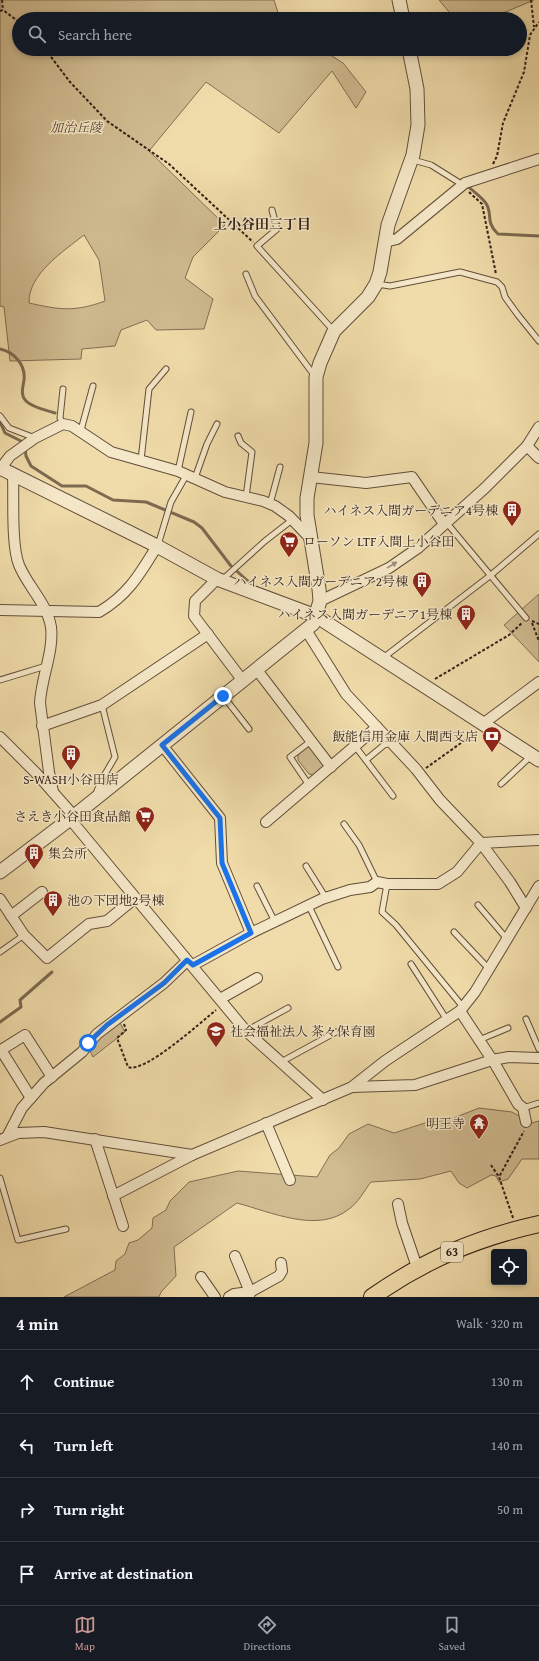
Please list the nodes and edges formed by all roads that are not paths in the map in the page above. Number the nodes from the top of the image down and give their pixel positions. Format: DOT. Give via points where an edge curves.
graph roads {
  1 [pos="399,0"];
  2 [pos="402,12"];
  3 [pos="410,56"];
  4 [pos="412,160"];
  5 [pos="539,160"];
  6 [pos="463,185"];
  7 [pos="272,210"];
  8 [pos="385,242"];
  9 [pos="246,274"];
  10 [pos="376,284"];
  11 [pos="334,331"];
  12 [pos="539,341"];
  13 [pos="166,369"];
  14 [pos="316,377"];
  15 [pos="93,386"];
  16 [pos="64,389"];
  17 [pos="191,412"];
  18 [pos="0,416"];
  19 [pos="62,424"];
  20 [pos="217,424"];
  21 [pos="539,427"];
  22 [pos="81,430"];
  23 [pos="238,436"];
  24 [pos="35,438"];
  25 [pos="527,446"];
  26 [pos="539,458"];
  27 [pos="141,460"];
  28 [pos="280,466"];
  29 [pos="0,468"];
  30 [pos="13,474"];
  31 [pos="187,474"];
  32 [pos="311,477"];
  33 [pos="246,497"];
  34 [pos="270,504"];
  35 [pos="292,520"];
  36 [pos="445,523"];
  37 [pos="539,534"];
  38 [pos="311,539"];
  39 [pos="157,546"];
  40 [pos="491,575"];
  41 [pos="219,580"];
  42 [pos="320,601"];
  43 [pos="0,610"];
  44 [pos="48,612"];
  45 [pos="316,616"];
  46 [pos="529,620"];
  47 [pos="306,630"];
  48 [pos="208,634"];
  49 [pos="383,658"];
  50 [pos="46,666"];
  51 [pos="256,670"];
  52 [pos="0,680"];
  53 [pos="243,681"];
  54 [pos="539,682"];
  55 [pos="223,696"];
  56 [pos="102,705"];
  57 [pos="484,723"];
  58 [pos="42,726"];
  59 [pos="377,727"];
  60 [pos="249,729"];
  61 [pos="0,737"];
  62 [pos="311,741"];
  63 [pos="392,743"];
  64 [pos="162,745"];
  65 [pos="355,746"];
  66 [pos="536,757"];
  67 [pos="366,760"];
  68 [pos="331,767"];
  69 [pos="501,784"];
  70 [pos="309,785"];
  71 [pos="53,792"];
  72 [pos="394,796"];
  73 [pos="90,803"];
  74 [pos="72,817"];
  75 [pos="266,822"];
  76 [pos="344,824"];
  77 [pos="539,840"];
  78 [pos="481,843"];
  79 [pos="306,866"];
  80 [pos="0,872"];
  81 [pos="382,883"];
  82 [pos="257,886"];
  83 [pos="539,886"];
  84 [pos="42,892"];
  85 [pos="326,898"];
  86 [pos="0,899"];
  87 [pos="134,899"];
  88 [pos="478,905"];
  89 [pos="309,906"];
  90 [pos="526,908"];
  91 [pos="11,916"];
  92 [pos="275,922"];
  93 [pos="454,932"];
  94 [pos="251,933"];
  95 [pos="24,935"];
  96 [pos="507,939"];
  97 [pos="0,952"];
  98 [pos="190,963"];
  99 [pos="411,964"];
  100 [pos="338,967"];
  101 [pos="489,969"];
  102 [pos="256,978"];
  103 [pos="222,1002"];
  104 [pos="288,1008"];
  105 [pos="462,1009"];
  106 [pos="526,1019"];
  107 [pos="447,1020"];
  108 [pos="508,1028"];
  109 [pos="246,1031"];
  110 [pos="336,1032"];
  111 [pos="479,1040"];
  112 [pos="539,1049"];
  113 [pos="539,1058"];
  114 [pos="492,1060"];
  115 [pos="281,1062"];
  116 [pos="52,1077"];
  117 [pos="352,1087"];
  118 [pos="31,1098"];
  119 [pos="323,1100"];
  120 [pos="539,1103"];
  121 [pos="523,1108"];
  122 [pos="526,1122"];
  123 [pos="266,1124"];
  124 [pos="3,1138"];
  125 [pos="95,1139"];
  126 [pos="192,1156"];
  127 [pos="0,1178"];
  128 [pos="290,1180"];
  129 [pos="113,1196"];
  130 [pos="398,1204"];
  131 [pos="539,1224"];
  132 [pos="123,1226"];
  133 [pos="66,1229"];
  134 [pos="235,1256"];
  135 [pos="281,1263"];
  136 [pos="418,1267"];
  137 [pos="201,1277"];
  138 [pos="250,1295"];
  139 [pos="215,1297"];
  140 [pos="229,1297"];
  141 [pos="372,1297"];
  1 -- 2 [label="street"];
  3 -- 4 [label="street" via="418,105 418,126"];
  4 -- 6 [label="lane" via="431,165"];
  4 -- 8 [label="street" via="392,209"];
  5 -- 6 [label="street" via="493,173"];
  6 -- 8 [label="street" via="397,239"];
  7 -- 11 [label="lane" via="277,229 257,246"];
  8 -- 10 [label="street"];
  9 -- 14 [label="lane" via="255,296"];
  10 -- 11 [label="street" via="368,297"];
  10 -- 12 [label="lane" via="390,286 460,272 497,282 513,309"];
  11 -- 14 [label="street"];
  13 -- 27 [label="lane" via="149,389"];
  14 -- 32 [label="street" via="316,443"];
  15 -- 22 [label="lane"];
  16 -- 19 [label="lane" via="60,418"];
  17 -- 31 [label="lane"];
  18 -- 24 [label="lane" via="9,428"];
  19 -- 22 [label="street"];
  19 -- 24 [label="street"];
  20 -- 31 [label="lane"];
  21 -- 25 [label="street"];
  22 -- 27 [label="street" via="111,452"];
  23 -- 33 [label="lane" via="241,443 252,452"];
  24 -- 29 [label="street" via="10,456"];
  25 -- 26 [label="street"];
  25 -- 36 [label="street"];
  27 -- 31 [label="street"];
  28 -- 34 [label="lane"];
  29 -- 30 [label="street"];
  30 -- 39 [label="street"];
  30 -- 44 [label="street" via="18,563 26,581"];
  31 -- 33 [label="street" via="225,492"];
  31 -- 39 [label="lane" via="170,502"];
  32 -- 36 [label="street" via="366,483 412,477"];
  32 -- 38 [label="street" via="307,515"];
  33 -- 34 [label="street"];
  34 -- 35 [label="street"];
  35 -- 38 [label="street"];
  35 -- 41 [label="lane"];
  36 -- 40 [label="lane"];
  42 -- 36 [label="street, one-way" via="389,568 418,548"];
  37 -- 40 [label="lane"];
  38 -- 42 [label="street"];
  39 -- 41 [label="street"];
  39 -- 44 [label="street" via="131,587 110,606 99,612"];
  40 -- 46 [label="lane"];
  40 -- 49 [label="lane"];
  41 -- 45 [label="street"];
  41 -- 48 [label="street" via="195,601 194,616"];
  42 -- 45 [label="street"];
  43 -- 44 [label="street"];
  44 -- 50 [label="street" via="51,630"];
  45 -- 47 [label="street" via="313,624"];
  45 -- 49 [label="street"];
  47 -- 51 [label="street"];
  47 -- 59 [label="street" via="346,694"];
  48 -- 53 [label="street"];
  48 -- 56 [label="street"];
  49 -- 57 [label="street"];
  50 -- 52 [label="lane"];
  50 -- 58 [label="street" via="41,691"];
  51 -- 53 [label="street"];
  51 -- 62 [label="street"];
  53 -- 55 [label="street"];
  54 -- 57 [label="street"];
  55 -- 60 [label="lane"];
  55 -- 64 [label="street"];
  56 -- 58 [label="street"];
  56 -- 73 [label="lane" via="115,757"];
  57 -- 66 [label="street"];
  58 -- 71 [label="street"];
  59 -- 63 [label="street"];
  59 -- 65 [label="street"];
  61 -- 71 [label="street"];
  62 -- 68 [label="street"];
  62 -- 70 [label="lane" via="290,757"];
  63 -- 67 [label="lane" via="384,745"];
  63 -- 78 [label="street" via="440,800"];
  64 -- 73 [label="street"];
  64 -- 94 [label="street" via="220,818 222,863"];
  65 -- 67 [label="lane"];
  65 -- 68 [label="street"];
  66 -- 69 [label="lane"];
  67 -- 72 [label="lane"];
  68 -- 70 [label="street"];
  70 -- 75 [label="street"];
  71 -- 74 [label="street"];
  73 -- 74 [label="street"];
  74 -- 80 [label="street"];
  74 -- 87 [label="street"];
  76 -- 81 [label="lane"];
  77 -- 78 [label="street"];
  78 -- 81 [label="street" via="461,868 438,884"];
  78 -- 90 [label="street"];
  79 -- 85 [label="lane"];
  81 -- 85 [label="street"];
  81 -- 105 [label="lane" via="382,912 396,924"];
  82 -- 92 [label="lane"];
  83 -- 90 [label="street"];
  84 -- 91 [label="street"];
  85 -- 89 [label="street"];
  86 -- 91 [label="street"];
  87 -- 95 [label="street" via="107,921 89,924 47,958"];
  87 -- 98 [label="street"];
  88 -- 96 [label="lane"];
  89 -- 92 [label="street"];
  89 -- 100 [label="lane"];
  90 -- 96 [label="street"];
  91 -- 95 [label="street"];
  92 -- 94 [label="street"];
  93 -- 101 [label="lane"];
  94 -- 98 [label="street"];
  95 -- 97 [label="lane"];
  96 -- 101 [label="street"];
  98 -- 103 [label="street"];
  98 -- 116 [label="street" via="97,1034 82,1052"];
  99 -- 107 [label="lane"];
  101 -- 105 [label="street"];
  102 -- 103 [label="street"];
  103 -- 109 [label="street"];
  104 -- 109 [label="lane"];
  105 -- 107 [label="street"];
  105 -- 111 [label="street"];
  106 -- 112 [label="lane"];
  107 -- 117 [label="street" via="384,1061"];
  108 -- 111 [label="lane"];
  109 -- 115 [label="street"];
  110 -- 115 [label="lane"];
  111 -- 114 [label="street"];
  113 -- 114 [label="street" via="509,1057"];
  114 -- 117 [label="street" via="415,1085"];
  114 -- 121 [label="street" via="518,1104"];
  115 -- 119 [label="street"];
  116 -- 118 [label="street"];
  116 -- 118 [label="street" via="25,1035 2,1050"];
  117 -- 119 [label="street"];
  118 -- 124 [label="street"];
  119 -- 123 [label="street"];
  120 -- 121 [label="lane"];
  121 -- 122 [label="street"];
  123 -- 126 [label="street"];
  123 -- 128 [label="street"];
  124 -- 125 [label="street" via="27,1132 44,1132"];
  125 -- 126 [label="street"];
  125 -- 129 [label="street"];
  126 -- 129 [label="street"];
  127 -- 133 [label="lane" via="18,1240"];
  129 -- 132 [label="street"];
  130 -- 136 [label="street"];
  131 -- 136 [label="main road, 63" via="517,1229 441,1256"];
  134 -- 138 [label="street"];
  135 -- 138 [label="street" via="282,1270 279,1276"];
  136 -- 141 [label="main road, 63"];
  137 -- 139 [label="street"];
  138 -- 140 [label="street" via="234,1294"];
}
